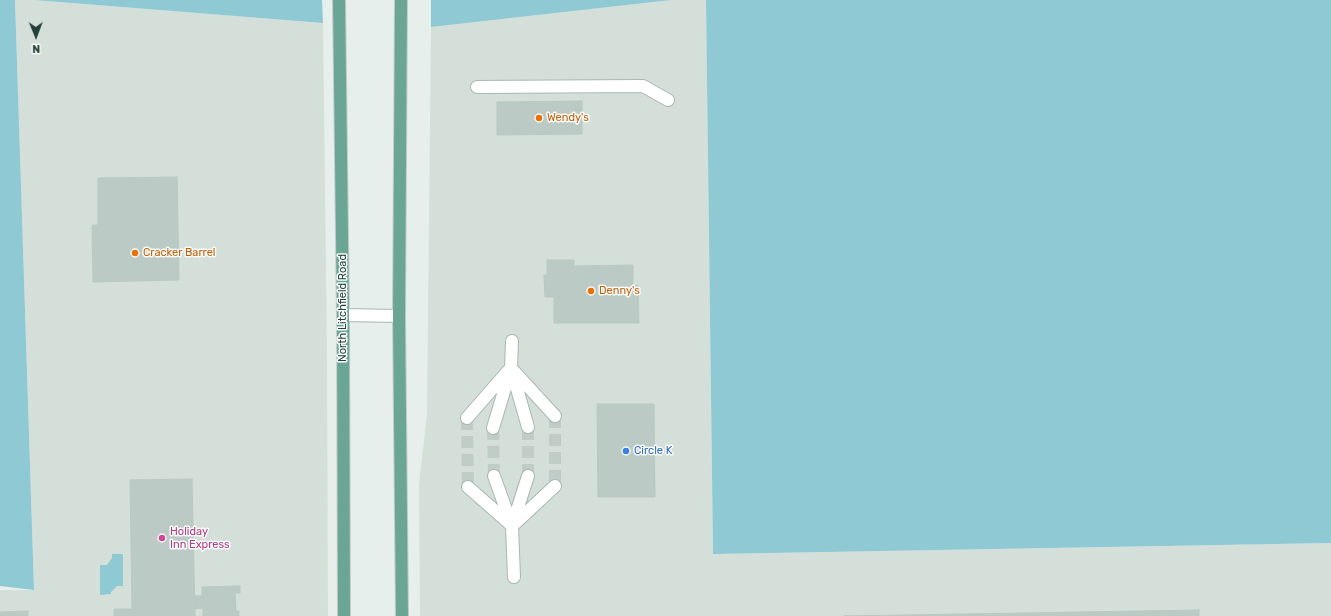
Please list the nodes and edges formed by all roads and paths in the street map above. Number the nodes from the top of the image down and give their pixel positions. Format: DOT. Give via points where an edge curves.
graph roads {
  1 [pos="339,0"];
  2 [pos="401,0"];
  3 [pos="477,87"];
  4 [pos="668,100"];
  5 [pos="343,315"];
  6 [pos="399,316"];
  7 [pos="512,341"];
  8 [pos="511,368"];
  9 [pos="555,416"];
  10 [pos="467,418"];
  11 [pos="528,427"];
  12 [pos="493,428"];
  13 [pos="494,476"];
  14 [pos="528,476"];
  15 [pos="555,486"];
  16 [pos="468,487"];
  17 [pos="512,526"];
  18 [pos="514,577"];
  19 [pos="344,616"];
  20 [pos="402,616"];
  1 -- 5 [label="main road, North Litchfield Road"];
  2 -- 6 [label="main road"];
  3 -- 4 [label="lane" via="643,86"];
  5 -- 6 [label="lane"];
  5 -- 19 [label="main road, North Litchfield Road"];
  6 -- 20 [label="main road"];
  7 -- 8 [label="lane"];
  8 -- 9 [label="lane"];
  8 -- 10 [label="lane"];
  8 -- 11 [label="lane"];
  8 -- 12 [label="lane"];
  13 -- 17 [label="lane"];
  14 -- 17 [label="lane"];
  15 -- 17 [label="lane"];
  16 -- 17 [label="lane"];
  17 -- 18 [label="lane"];
}
